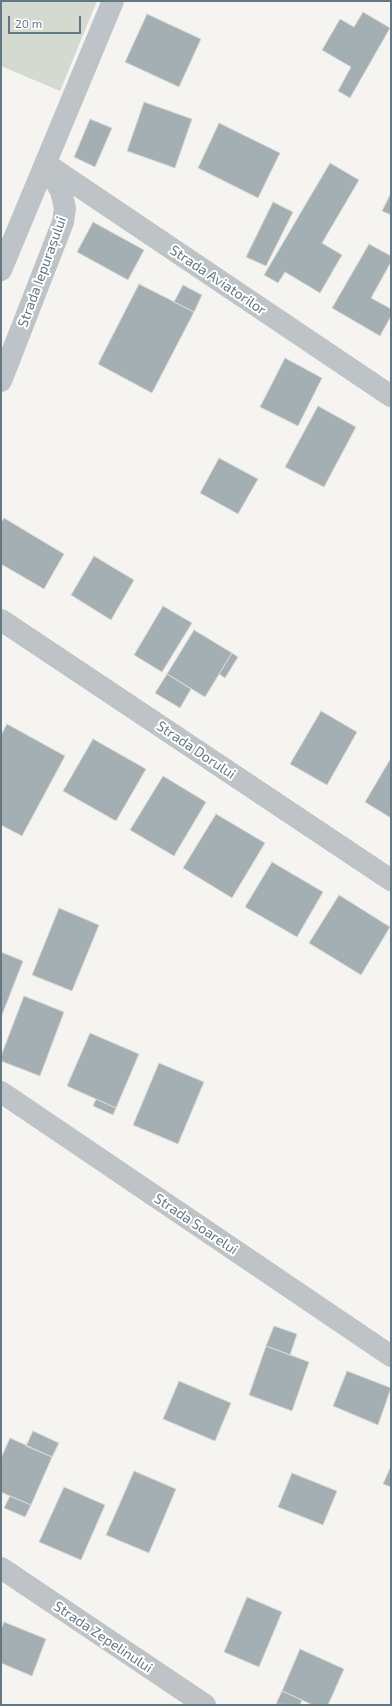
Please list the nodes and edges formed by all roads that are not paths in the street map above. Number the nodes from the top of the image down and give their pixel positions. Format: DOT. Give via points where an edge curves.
graph roads {
  1 [pos="113,1"];
  2 [pos="46,164"];
  3 [pos="1,270"];
  4 [pos="1,381"];
  5 [pos="391,396"];
  6 [pos="1,620"];
  7 [pos="391,880"];
  8 [pos="1,1092"];
  9 [pos="391,1356"];
  10 [pos="1,1568"];
  11 [pos="205,1705"];
  1 -- 2 [label="street"];
  2 -- 3 [label="street"];
  2 -- 4 [label="street, Strada Iepurașului" via="61,191 65,208 63,222"];
  2 -- 5 [label="street, Strada Aviatorilor"];
  6 -- 7 [label="street, Strada Dorului"];
  8 -- 9 [label="street, Strada Soarelui"];
  10 -- 11 [label="street, Strada Zepelinului"];
}
